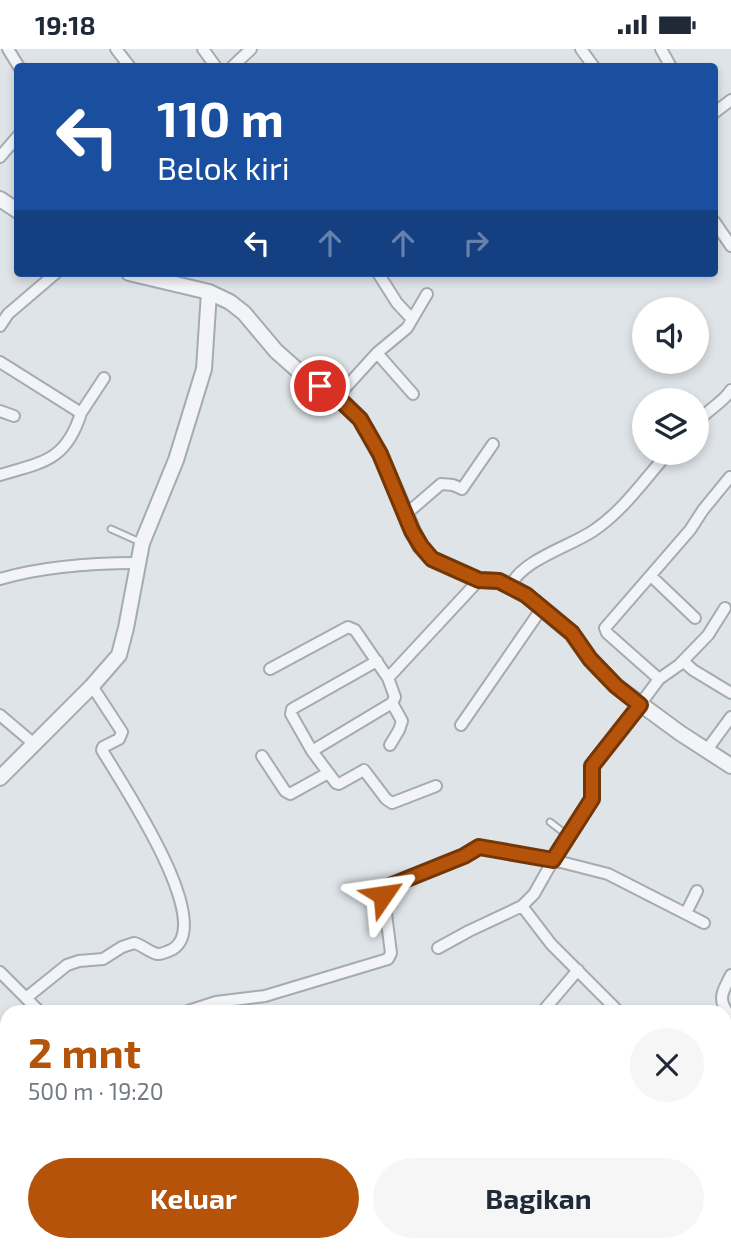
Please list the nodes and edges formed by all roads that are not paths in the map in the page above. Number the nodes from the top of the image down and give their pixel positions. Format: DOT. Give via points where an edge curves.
graph roads {
  1 [pos="116,49"];
  2 [pos="251,49"];
  3 [pos="127,63"];
  4 [pos="236,63"];
  5 [pos="14,141"];
  6 [pos="0,157"];
  7 [pos="718,227"];
  8 [pos="731,246"];
  9 [pos="51,277"];
  10 [pos="146,277"];
  11 [pos="381,277"];
  12 [pos="209,292"];
  13 [pos="428,294"];
  14 [pos="4,317"];
  15 [pos="411,318"];
  16 [pos="377,353"];
  17 [pos="0,362"];
  18 [pos="104,378"];
  19 [pos="413,394"];
  20 [pos="337,397"];
  21 [pos="729,397"];
  22 [pos="709,410"];
  23 [pos="0,411"];
  24 [pos="81,414"];
  25 [pos="15,416"];
  26 [pos="493,445"];
  27 [pos="657,465"];
  28 [pos="0,475"];
  29 [pos="730,477"];
  30 [pos="405,515"];
  31 [pos="111,529"];
  32 [pos="142,543"];
  33 [pos="136,563"];
  34 [pos="651,576"];
  35 [pos="0,579"];
  36 [pos="479,580"];
  37 [pos="510,587"];
  38 [pos="542,608"];
  39 [pos="725,608"];
  40 [pos="695,618"];
  41 [pos="377,661"];
  42 [pos="683,661"];
  43 [pos="270,669"];
  44 [pos="388,678"];
  45 [pos="659,679"];
  46 [pos="92,686"];
  47 [pos="731,693"];
  48 [pos="393,703"];
  49 [pos="640,705"];
  50 [pos="0,715"];
  51 [pos="731,717"];
  52 [pos="461,725"];
  53 [pos="33,743"];
  54 [pos="390,745"];
  55 [pos="312,751"];
  56 [pos="706,751"];
  57 [pos="262,756"];
  58 [pos="731,766"];
  59 [pos="328,773"];
  60 [pos="0,778"];
  61 [pos="436,786"];
  62 [pos="550,823"];
  63 [pos="568,836"];
  64 [pos="553,860"];
  65 [pos="697,891"];
  66 [pos="522,907"];
  67 [pos="686,913"];
  68 [pos="704,923"];
  69 [pos="438,948"];
  70 [pos="578,970"];
  71 [pos="0,972"];
  72 [pos="731,975"];
  73 [pos="30,1005"];
  74 [pos="32,1005"];
  75 [pos="207,1005"];
  76 [pos="547,1005"];
  77 [pos="612,1005"];
  78 [pos="722,1005"];
  1 -- 3 [label="street"];
  2 -- 4 [label="street"];
  5 -- 6 [label="street"];
  7 -- 8 [label="street"];
  9 -- 14 [label="street"];
  10 -- 12 [label="street"];
  11 -- 15 [label="street"];
  12 -- 20 [label="street" via="244,313 276,351"];
  12 -- 32 [label="street" via="204,369 187,430"];
  13 -- 15 [label="street"];
  15 -- 16 [label="street" via="407,328"];
  16 -- 19 [label="street"];
  16 -- 20 [label="street"];
  17 -- 24 [label="street"];
  18 -- 24 [label="street"];
  20 -- 30 [label="street" via="360,419 374,442"];
  21 -- 22 [label="street"];
  23 -- 25 [label="street"];
  24 -- 28 [label="street" via="69,442 49,459"];
  26 -- 30 [label="street" via="462,489 441,484"];
  27 -- 37 [label="street" via="611,517 514,576"];
  29 -- 34 [label="street"];
  30 -- 36 [label="street" via="432,559"];
  31 -- 32 [label="lane"];
  32 -- 33 [label="street"];
  33 -- 35 [label="street" via="90,563"];
  33 -- 46 [label="street" via="119,655"];
  34 -- 40 [label="street"];
  34 -- 45 [label="street" via="605,631"];
  36 -- 37 [label="street"];
  36 -- 44 [label="street"];
  37 -- 38 [label="street"];
  38 -- 49 [label="street"];
  38 -- 52 [label="street"];
  39 -- 42 [label="street"];
  41 -- 43 [label="street" via="348,627"];
  41 -- 44 [label="street"];
  41 -- 55 [label="street" via="292,709"];
  42 -- 45 [label="street"];
  42 -- 47 [label="street"];
  44 -- 48 [label="street"];
  45 -- 49 [label="street"];
  46 -- 53 [label="street"];
  46 -- 74 [label="street" via="122,733 103,750 162,855 178,895 185,933 179,944 159,954 134,943 103,959 67,965"];
  48 -- 54 [label="street" via="402,721"];
  48 -- 55 [label="street"];
  49 -- 56 [label="street"];
  49 -- 63 [label="street" via="592,766 592,799"];
  50 -- 53 [label="street"];
  51 -- 56 [label="street"];
  53 -- 60 [label="street"];
  55 -- 59 [label="street"];
  56 -- 58 [label="street"];
  57 -- 59 [label="street" via="290,794"];
  59 -- 61 [label="street" via="339,784 364,770 392,803"];
  62 -- 63 [label="lane"];
  63 -- 64 [label="street"];
  64 -- 66 [label="street"];
  64 -- 67 [label="street" via="608,874"];
  64 -- 75 [label="street" via="474,849 383,891 388,959 265,996"];
  65 -- 67 [label="street"];
  66 -- 69 [label="street"];
  66 -- 70 [label="street"];
  67 -- 68 [label="street"];
  70 -- 76 [label="street"];
  70 -- 77 [label="street"];
  71 -- 73 [label="street"];
  72 -- 78 [label="street"];
}
